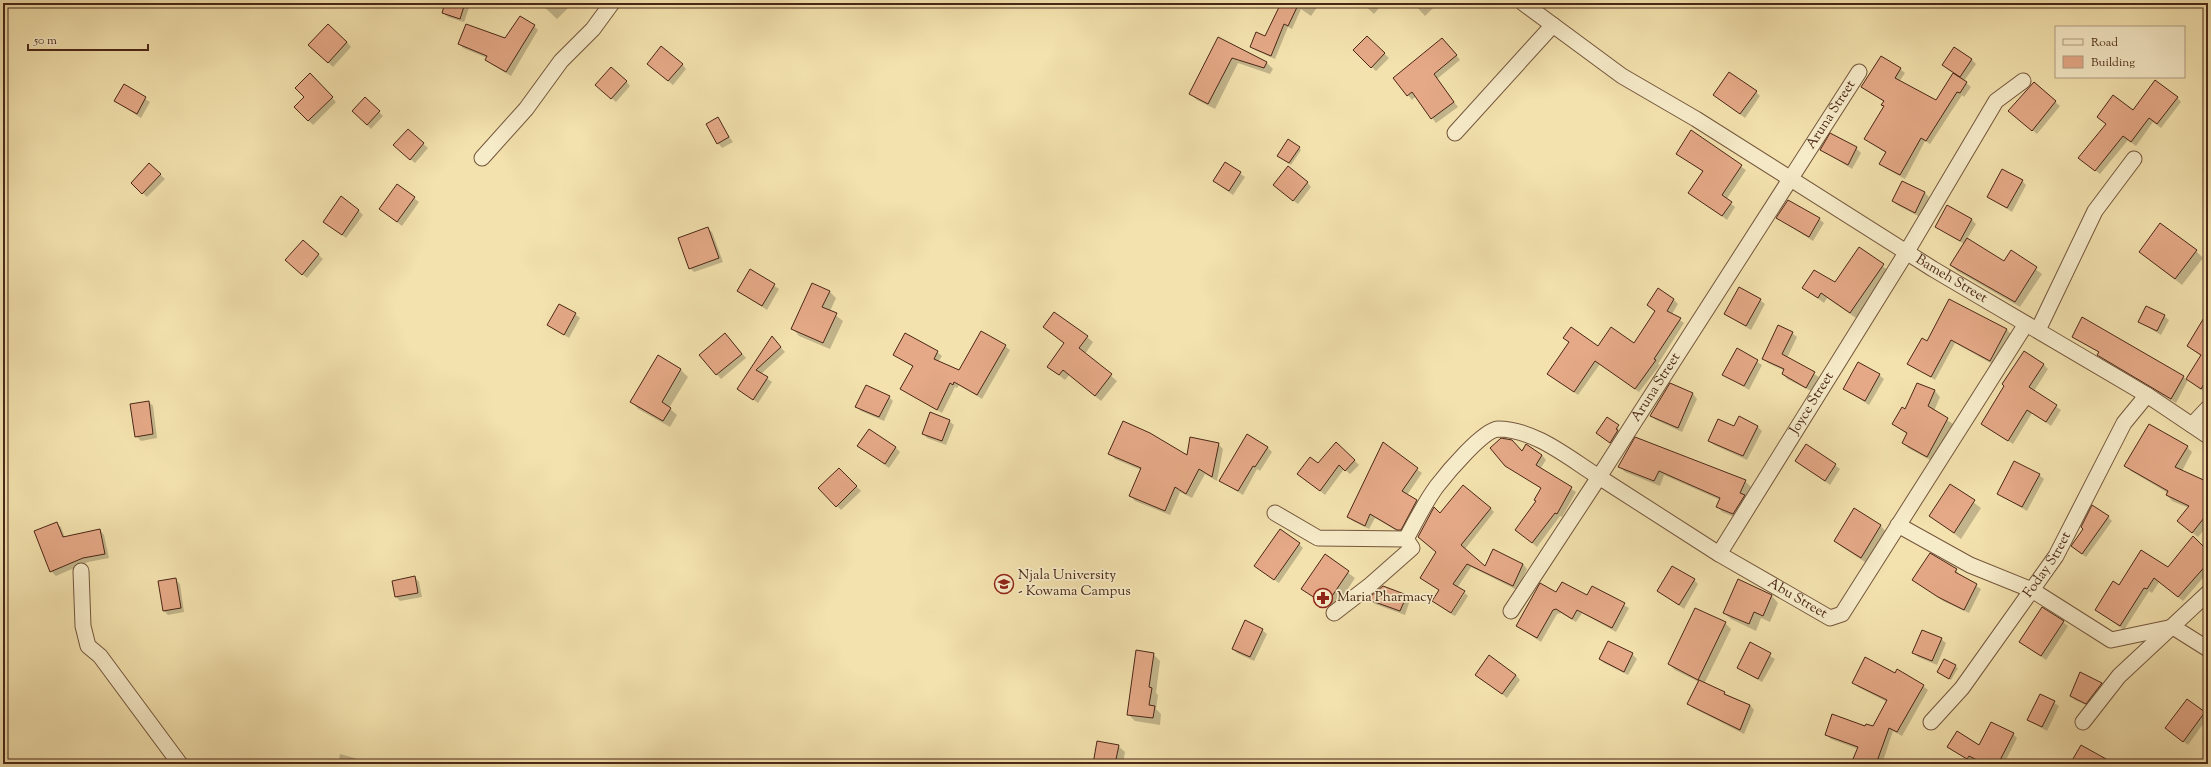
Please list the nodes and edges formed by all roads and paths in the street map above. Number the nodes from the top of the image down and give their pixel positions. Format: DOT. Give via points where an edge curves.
graph roads {
  1 [pos="612,3"];
  2 [pos="1522,3"];
  3 [pos="1553,25"];
  4 [pos="1859,72"];
  5 [pos="2023,82"];
  6 [pos="1455,133"];
  7 [pos="482,158"];
  8 [pos="2134,159"];
  9 [pos="1791,181"];
  10 [pos="1906,253"];
  11 [pos="2032,327"];
  12 [pos="2147,395"];
  13 [pos="2208,408"];
  14 [pos="2192,426"];
  15 [pos="2208,436"];
  16 [pos="1599,477"];
  17 [pos="1275,513"];
  18 [pos="1898,525"];
  19 [pos="1409,543"];
  20 [pos="1719,554"];
  21 [pos="81,571"];
  22 [pos="2032,590"];
  23 [pos="2208,593"];
  24 [pos="1511,611"];
  25 [pos="1334,613"];
  26 [pos="2173,627"];
  27 [pos="2208,648"];
  28 [pos="1931,722"];
  29 [pos="2083,722"];
  30 [pos="180,764"];
  1 -- 7 [label="street" via="593,29 561,60 526,109"];
  2 -- 3 [label="street, Bameh Street"];
  3 -- 6 [label="street"];
  3 -- 9 [label="street, Bameh Street" via="1622,76 1696,119"];
  4 -- 9 [label="street, Aruna Street"];
  5 -- 10 [label="street, Joyce Street" via="1996,101"];
  8 -- 11 [label="street, Abu Street" via="2095,211"];
  9 -- 10 [label="street, Bameh Street"];
  9 -- 16 [label="street, Aruna Street"];
  10 -- 11 [label="street, Bameh Street"];
  10 -- 20 [label="street, Joyce Street"];
  11 -- 12 [label="street, Bameh Street"];
  11 -- 18 [label="street, Abu Street"];
  12 -- 14 [label="street, Bameh Street"];
  12 -- 22 [label="street, Foday Street" via="2124,423 2056,556"];
  13 -- 14 [label="street"];
  14 -- 15 [label="street, Bameh Street"];
  16 -- 19 [label="street" via="1542,442 1520,432 1497,429 1476,442 1436,487"];
  16 -- 20 [label="street, Abu Street"];
  16 -- 24 [label="street"];
  17 -- 19 [label="street" via="1318,538"];
  18 -- 20 [label="street, Abu Street" via="1842,614 1830,618"];
  18 -- 22 [label="street" via="1970,565"];
  19 -- 25 [label="street" via="1369,586"];
  21 -- 30 [label="street" via="83,626 88,646 100,656"];
  22 -- 26 [label="street" via="2111,640"];
  22 -- 28 [label="street, Foday Street" via="1962,688"];
  23 -- 26 [label="street"];
  26 -- 27 [label="street"];
  26 -- 29 [label="street" via="2119,676"];
}
